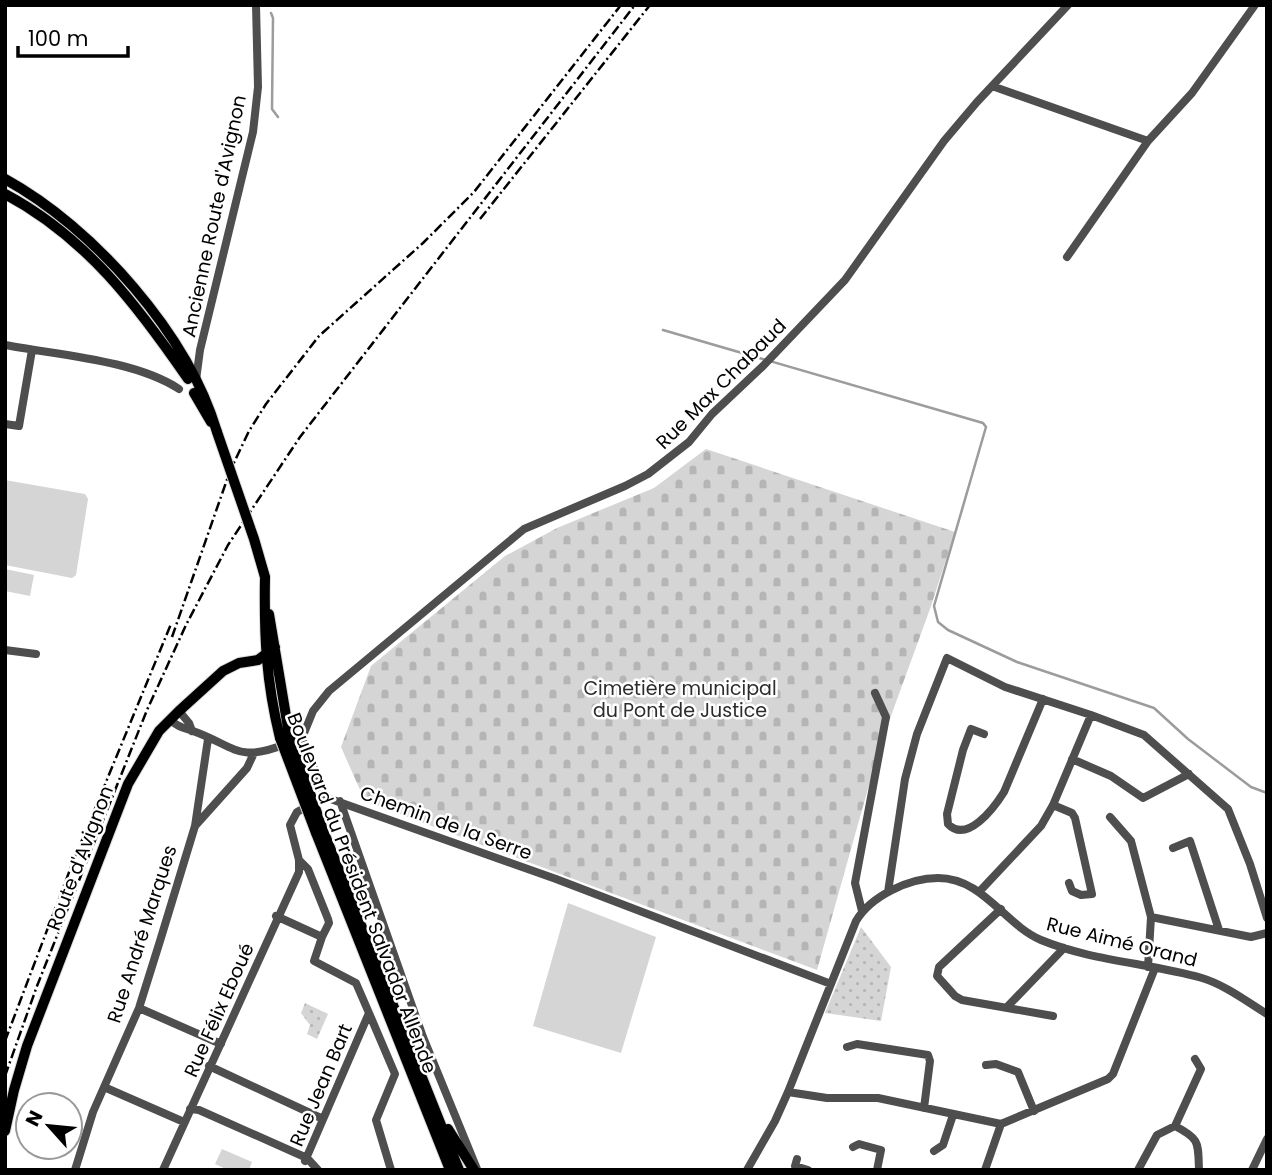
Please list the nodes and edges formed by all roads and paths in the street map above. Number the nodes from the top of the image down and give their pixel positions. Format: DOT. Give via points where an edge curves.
graph roads {
  1 [pos="256,5"];
  2 [pos="1068,5"];
  3 [pos="1255,5"];
  4 [pos="992,86"];
  5 [pos="1148,141"];
  6 [pos="5,178"];
  7 [pos="5,194"];
  8 [pos="1067,257"];
  9 [pos="5,345"];
  10 [pos="32,350"];
  11 [pos="200,350"];
  12 [pos="182,356"];
  13 [pos="196,383"];
  14 [pos="179,389"];
  15 [pos="5,424"];
  16 [pos="216,432"];
  17 [pos="265,577"];
  18 [pos="275,647"];
  19 [pos="5,650"];
  20 [pos="36,654"];
  21 [pos="265,655"];
  22 [pos="875,693"];
  23 [pos="1043,699"];
  24 [pos="179,711"];
  25 [pos="1091,715"];
  26 [pos="170,720"];
  27 [pos="192,730"];
  28 [pos="984,734"];
  29 [pos="285,736"];
  30 [pos="302,738"];
  31 [pos="208,739"];
  32 [pos="254,753"];
  33 [pos="1072,759"];
  34 [pos="1189,774"];
  35 [pos="326,797"];
  36 [pos="340,801"];
  37 [pos="199,804"];
  38 [pos="1053,805"];
  39 [pos="209,808"];
  40 [pos="1110,817"];
  41 [pos="195,826"];
  42 [pos="320,832"];
  43 [pos="1173,848"];
  44 [pos="299,860"];
  45 [pos="1069,883"];
  46 [pos="888,892"];
  47 [pos="979,892"];
  48 [pos="1001,909"];
  49 [pos="862,911"];
  50 [pos="277,916"];
  51 [pos="1151,917"];
  52 [pos="1267,918"];
  53 [pos="1219,930"];
  54 [pos="1267,933"];
  55 [pos="322,937"];
  56 [pos="1064,948"];
  57 [pos="1151,967"];
  58 [pos="831,984"];
  59 [pos="1007,1007"];
  60 [pos="139,1008"];
  61 [pos="369,1013"];
  62 [pos="1267,1014"];
  63 [pos="1053,1016"];
  64 [pos="221,1044"];
  65 [pos="847,1046"];
  66 [pos="1195,1059"];
  67 [pos="986,1065"];
  68 [pos="210,1067"];
  69 [pos="104,1087"];
  70 [pos="788,1092"];
  71 [pos="924,1108"];
  72 [pos="190,1109"];
  73 [pos="435,1110"];
  74 [pos="1034,1111"];
  75 [pos="953,1115"];
  76 [pos="323,1119"];
  77 [pos="184,1122"];
  78 [pos="1001,1124"];
  79 [pos="1175,1126"];
  80 [pos="5,1131"];
  81 [pos="1267,1139"];
  82 [pos="853,1147"];
  83 [pos="934,1151"];
  84 [pos="797,1159"];
  85 [pos="306,1160"];
  86 [pos="75,1170"];
  87 [pos="163,1170"];
  88 [pos="318,1170"];
  89 [pos="391,1170"];
  90 [pos="450,1170"];
  91 [pos="459,1170"];
  92 [pos="476,1170"];
  93 [pos="747,1170"];
  94 [pos="808,1170"];
  95 [pos="877,1170"];
  96 [pos="985,1170"];
  97 [pos="1138,1170"];
  98 [pos="1199,1170"];
  99 [pos="1252,1170"];
  1 -- 11 [label="street, Ancienne Route d'Avignon" via="258,87 253,132"];
  2 -- 4 [label="street, Rue Max Chabaud"];
  3 -- 5 [label="street" via="1192,93"];
  4 -- 5 [label="street"];
  4 -- 30 [label="street, Rue Max Chabaud" via="944,141 845,280 689,442 648,474 524,529 329,691 313,711"];
  5 -- 8 [label="street"];
  6 -- 12 [label="main road" via="49,206 115,264"];
  7 -- 16 [label="main road" via="66,234 112,277 188,379"];
  9 -- 10 [label="street"];
  10 -- 14 [label="street" via="137,369"];
  10 -- 15 [label="street" via="19,426"];
  11 -- 12 [label="street, Ancienne Route d'Avignon"];
  11 -- 13 [label="street, Ancienne Route d'Avignon"];
  12 -- 13 [label="main road"];
  13 -- 16 [label="main road"];
  16 -- 17 [label="main road, bridge"];
  17 -- 18 [label="main road, Boulevard du Président Salvador Allende"];
  17 -- 21 [label="main road, Boulevard du Président Salvador Allende"];
  18 -- 21 [label="main road"];
  18 -- 29 [label="main road, Boulevard du Président Salvador Allende"];
  19 -- 20 [label="street"];
  21 -- 24 [label="main road, Route d'Avignon" via="223,670"];
  21 -- 29 [label="main road, Boulevard du Président Salvador Allende" via="273,706"];
  22 -- 49 [label="street" via="886,718 855,883"];
  23 -- 25 [label="street"];
  23 -- 28 [label="street" via="996,804 969,829 954,830 947,814 963,750 971,729"];
  23 -- 46 [label="street" via="1005,687 947,657 905,779"];
  24 -- 26 [label="main road, Route d'Avignon"];
  24 -- 27 [label="street"];
  25 -- 33 [label="street"];
  25 -- 34 [label="street" via="1144,735"];
  26 -- 27 [label="street" via="181,729"];
  26 -- 80 [label="main road, Route d'Avignon" via="128,784 27,1046"];
  27 -- 31 [label="street"];
  29 -- 42 [label="main road, Boulevard du Président Salvador Allende, bridge"];
  30 -- 32 [label="street"];
  30 -- 35 [label="street"];
  31 -- 32 [label="street" via="235,751"];
  31 -- 37 [label="street"];
  32 -- 39 [label="street" via="247,768"];
  33 -- 34 [label="street" via="1111,776 1143,798"];
  33 -- 38 [label="street"];
  34 -- 52 [label="street" via="1228,809"];
  35 -- 36 [label="street"];
  35 -- 44 [label="street" via="297,812 290,825"];
  36 -- 58 [label="street, Chemin de la Serre"];
  36 -- 92 [label="street, Chemin de la Serre" via="423,1037"];
  37 -- 39 [label="street"];
  37 -- 41 [label="street"];
  38 -- 45 [label="street" via="1075,818 1091,894 1072,891"];
  38 -- 47 [label="street" via="1027,843"];
  39 -- 41 [label="street"];
  40 -- 51 [label="street" via="1132,841"];
  41 -- 60 [label="street, Rue André Marques"];
  42 -- 73 [label="main road, Boulevard du Président Salvador Allende"];
  42 -- 90 [label="main road, Boulevard du Président Salvador Allende"];
  43 -- 53 [label="street" via="1190,841"];
  44 -- 50 [label="street, Rue Félix Eboué" via="299,872"];
  44 -- 55 [label="street" via="308,869 330,923"];
  46 -- 47 [label="street, Rue Aimé Orand" via="938,878"];
  46 -- 49 [label="street, Rue Aimé Orand"];
  47 -- 48 [label="street, Rue Aimé Orand"];
  48 -- 56 [label="street, Rue Aimé Orand" via="1020,929"];
  48 -- 59 [label="street" via="936,974 959,999"];
  49 -- 58 [label="street"];
  50 -- 55 [label="street"];
  50 -- 64 [label="street, Rue Félix Eboué"];
  51 -- 53 [label="street"];
  51 -- 57 [label="street"];
  53 -- 54 [label="street" via="1251,937"];
  55 -- 61 [label="street, Rue Jean Bart" via="314,961 356,983"];
  56 -- 57 [label="street, Rue Aimé Orand"];
  56 -- 59 [label="street"];
  57 -- 62 [label="street, Rue Aimé Orand" via="1203,979"];
  57 -- 74 [label="street" via="1113,1074"];
  58 -- 70 [label="street"];
  59 -- 63 [label="street"];
  60 -- 64 [label="street"];
  60 -- 69 [label="street, Rue André Marques"];
  61 -- 76 [label="street, Rue Jean Bart"];
  61 -- 89 [label="street" via="395,1074 376,1120"];
  64 -- 68 [label="street, Rue Félix Eboué"];
  65 -- 71 [label="street" via="928,1055"];
  66 -- 79 [label="street" via="1201,1069"];
  67 -- 74 [label="street" via="1018,1072"];
  68 -- 72 [label="street, Rue Félix Eboué"];
  68 -- 76 [label="street"];
  69 -- 77 [label="street"];
  69 -- 86 [label="street, Rue André Marques"];
  70 -- 71 [label="street" via="878,1098"];
  70 -- 93 [label="street"];
  71 -- 75 [label="street"];
  72 -- 77 [label="street, Rue Félix Eboué"];
  72 -- 85 [label="street"];
  73 -- 91 [label="main road, Boulevard du Président Salvador Allende"];
  73 -- 92 [label="main road"];
  74 -- 78 [label="street"];
  75 -- 78 [label="street"];
  75 -- 83 [label="street" via="943,1144"];
  76 -- 85 [label="street, Rue Jean Bart"];
  77 -- 87 [label="street, Rue Félix Eboué"];
  78 -- 96 [label="street"];
  79 -- 97 [label="street" via="1157,1135"];
  79 -- 98 [label="street" via="1197,1140"];
  81 -- 99 [label="street"];
  82 -- 95 [label="street" via="859,1144 881,1150"];
  84 -- 94 [label="street" via="795,1166"];
  85 -- 88 [label="street"];
}
